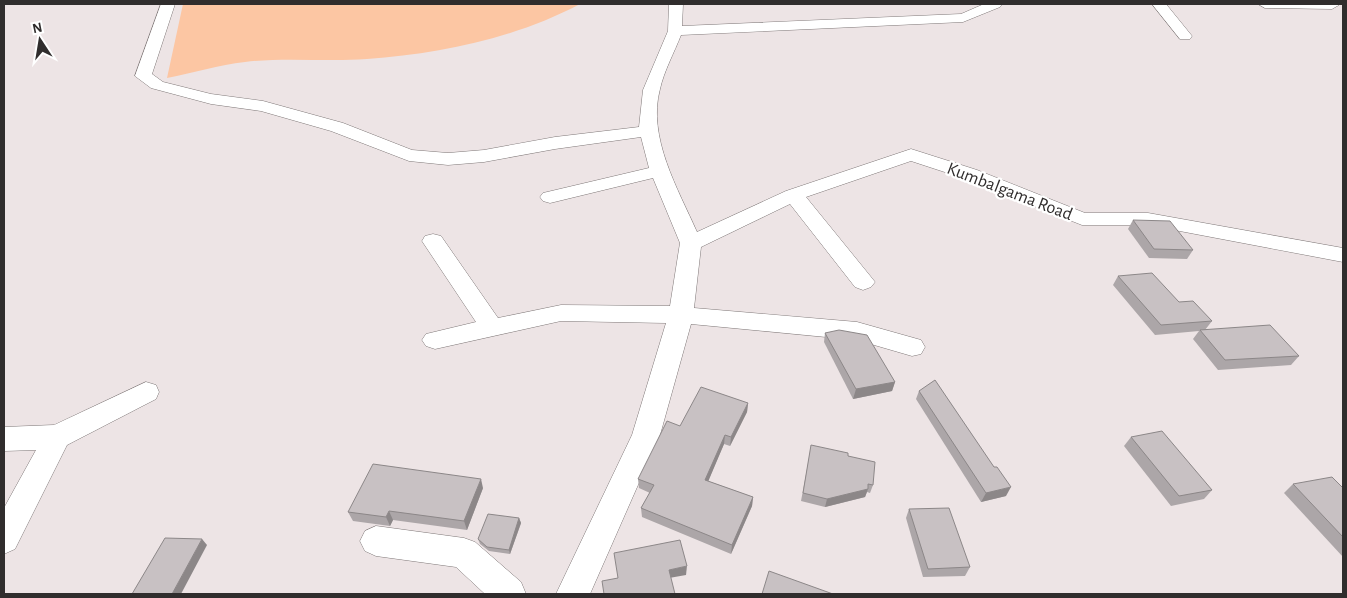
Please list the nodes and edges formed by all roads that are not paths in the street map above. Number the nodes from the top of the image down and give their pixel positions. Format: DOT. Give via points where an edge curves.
graph roads {
  1 [pos="168,4"];
  2 [pos="676,4"];
  3 [pos="995,4"];
  4 [pos="1159,4"];
  5 [pos="1264,4"];
  6 [pos="1332,5"];
  7 [pos="675,31"];
  8 [pos="1185,36"];
  9 [pos="648,130"];
  10 [pos="660,170"];
  11 [pos="793,195"];
  12 [pos="550,197"];
  13 [pos="433,241"];
  14 [pos="691,243"];
  15 [pos="1343,255"];
  16 [pos="863,282"];
  17 [pos="681,315"];
  18 [pos="491,326"];
  19 [pos="435,340"];
  20 [pos="912,347"];
  21 [pos="146,392"];
  22 [pos="57,437"];
  23 [pos="4,439"];
  24 [pos="4,539"];
  25 [pos="376,541"];
  26 [pos="509,594"];
  27 [pos="573,594"];
  1 -- 9 [label="street" via="143,76 157,86 211,99 264,106 337,127 409,156 448,159 484,156"];
  2 -- 7 [label="street"];
  3 -- 7 [label="street" via="963,18 877,16"];
  4 -- 8 [label="street"];
  5 -- 6 [label="street"];
  7 -- 9 [label="street" via="651,90"];
  9 -- 10 [label="street"];
  10 -- 12 [label="street"];
  10 -- 14 [label="street"];
  11 -- 14 [label="street, Kumbalgama Road"];
  11 -- 15 [label="street, Kumbalgama Road" via="911,155 970,174 1082,219 1148,219"];
  11 -- 16 [label="street"];
  13 -- 18 [label="street"];
  14 -- 17 [label="street"];
  17 -- 18 [label="street" via="561,313"];
  17 -- 20 [label="street" via="857,331"];
  17 -- 27 [label="street" via="646,436"];
  18 -- 19 [label="street"];
  21 -- 22 [label="street"];
  22 -- 23 [label="street"];
  22 -- 24 [label="street"];
  25 -- 26 [label="street" via="464,552"];
}
